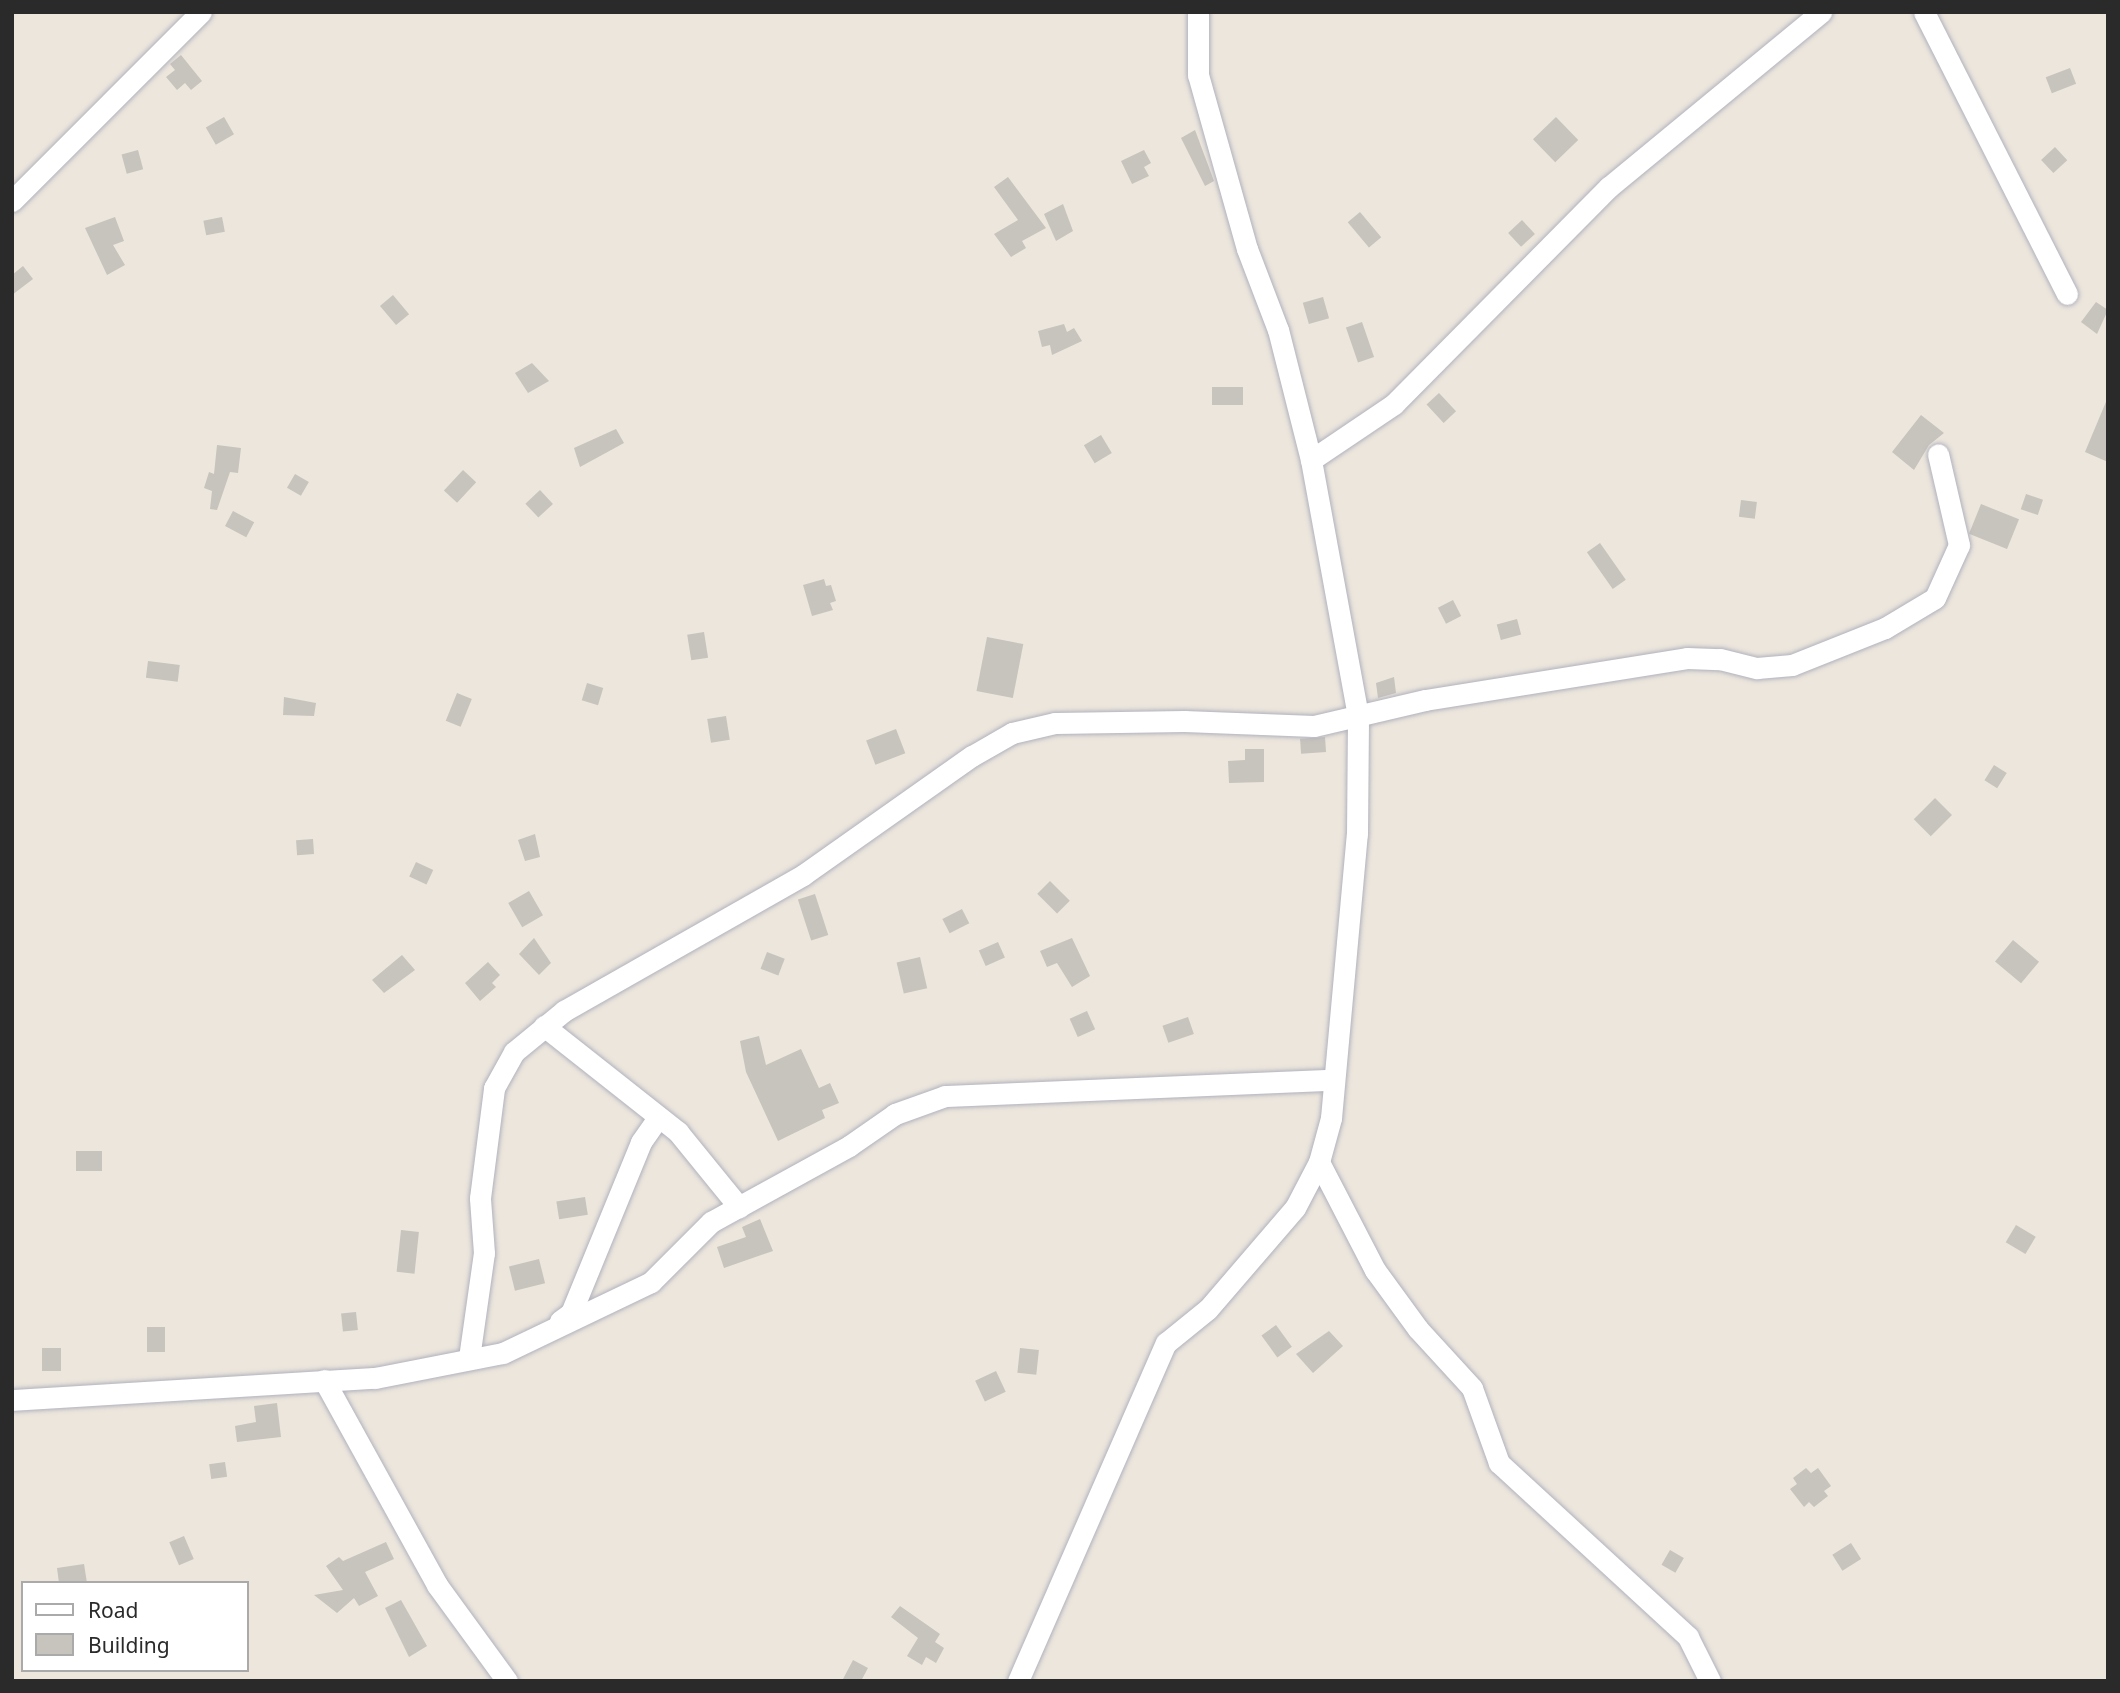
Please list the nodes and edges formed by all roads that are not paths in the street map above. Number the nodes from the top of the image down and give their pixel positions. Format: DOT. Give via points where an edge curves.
graph roads {
  1 [pos="201,12"];
  2 [pos="1198,12"];
  3 [pos="1821,12"];
  4 [pos="1924,12"];
  5 [pos="12,201"];
  6 [pos="2067,294"];
  7 [pos="1938,454"];
  8 [pos="1311,460"];
  9 [pos="1358,716"];
  10 [pos="544,1026"];
  11 [pos="1333,1080"];
  12 [pos="658,1118"];
  13 [pos="1319,1162"];
  14 [pos="739,1208"];
  15 [pos="551,1329"];
  16 [pos="469,1358"];
  17 [pos="324,1380"];
  18 [pos="12,1400"];
  19 [pos="507,1681"];
  20 [pos="1018,1681"];
  21 [pos="1710,1681"];
  1 -- 5 [label="street"];
  2 -- 8 [label="street" via="1198,75 1247,249 1278,330"];
  3 -- 8 [label="street" via="1609,187 1394,404"];
  4 -- 6 [label="street"];
  7 -- 9 [label="street" via="1959,545 1935,598 1885,628 1792,665 1757,668 1720,659 1688,658 1425,700"];
  8 -- 9 [label="street"];
  9 -- 10 [label="street" via="1314,726 1055,723 1012,733 803,875"];
  9 -- 11 [label="street" via="1357,834"];
  10 -- 12 [label="street"];
  10 -- 16 [label="street" via="514,1052 494,1088 480,1198 483,1265"];
  11 -- 13 [label="street" via="1331,1118"];
  11 -- 14 [label="street" via="945,1096 895,1114 849,1146"];
  12 -- 14 [label="street" via="678,1132"];
  12 -- 15 [label="street" via="641,1142 571,1313"];
  13 -- 20 [label="street" via="1296,1208 1208,1309 1166,1343"];
  13 -- 21 [label="street" via="1375,1270 1418,1329 1472,1388 1499,1463 1688,1637"];
  14 -- 15 [label="street" via="711,1222 651,1282"];
  15 -- 16 [label="street" via="503,1353"];
  16 -- 17 [label="street" via="375,1378"];
  17 -- 18 [label="street"];
  17 -- 19 [label="street" via="437,1585"];
}
